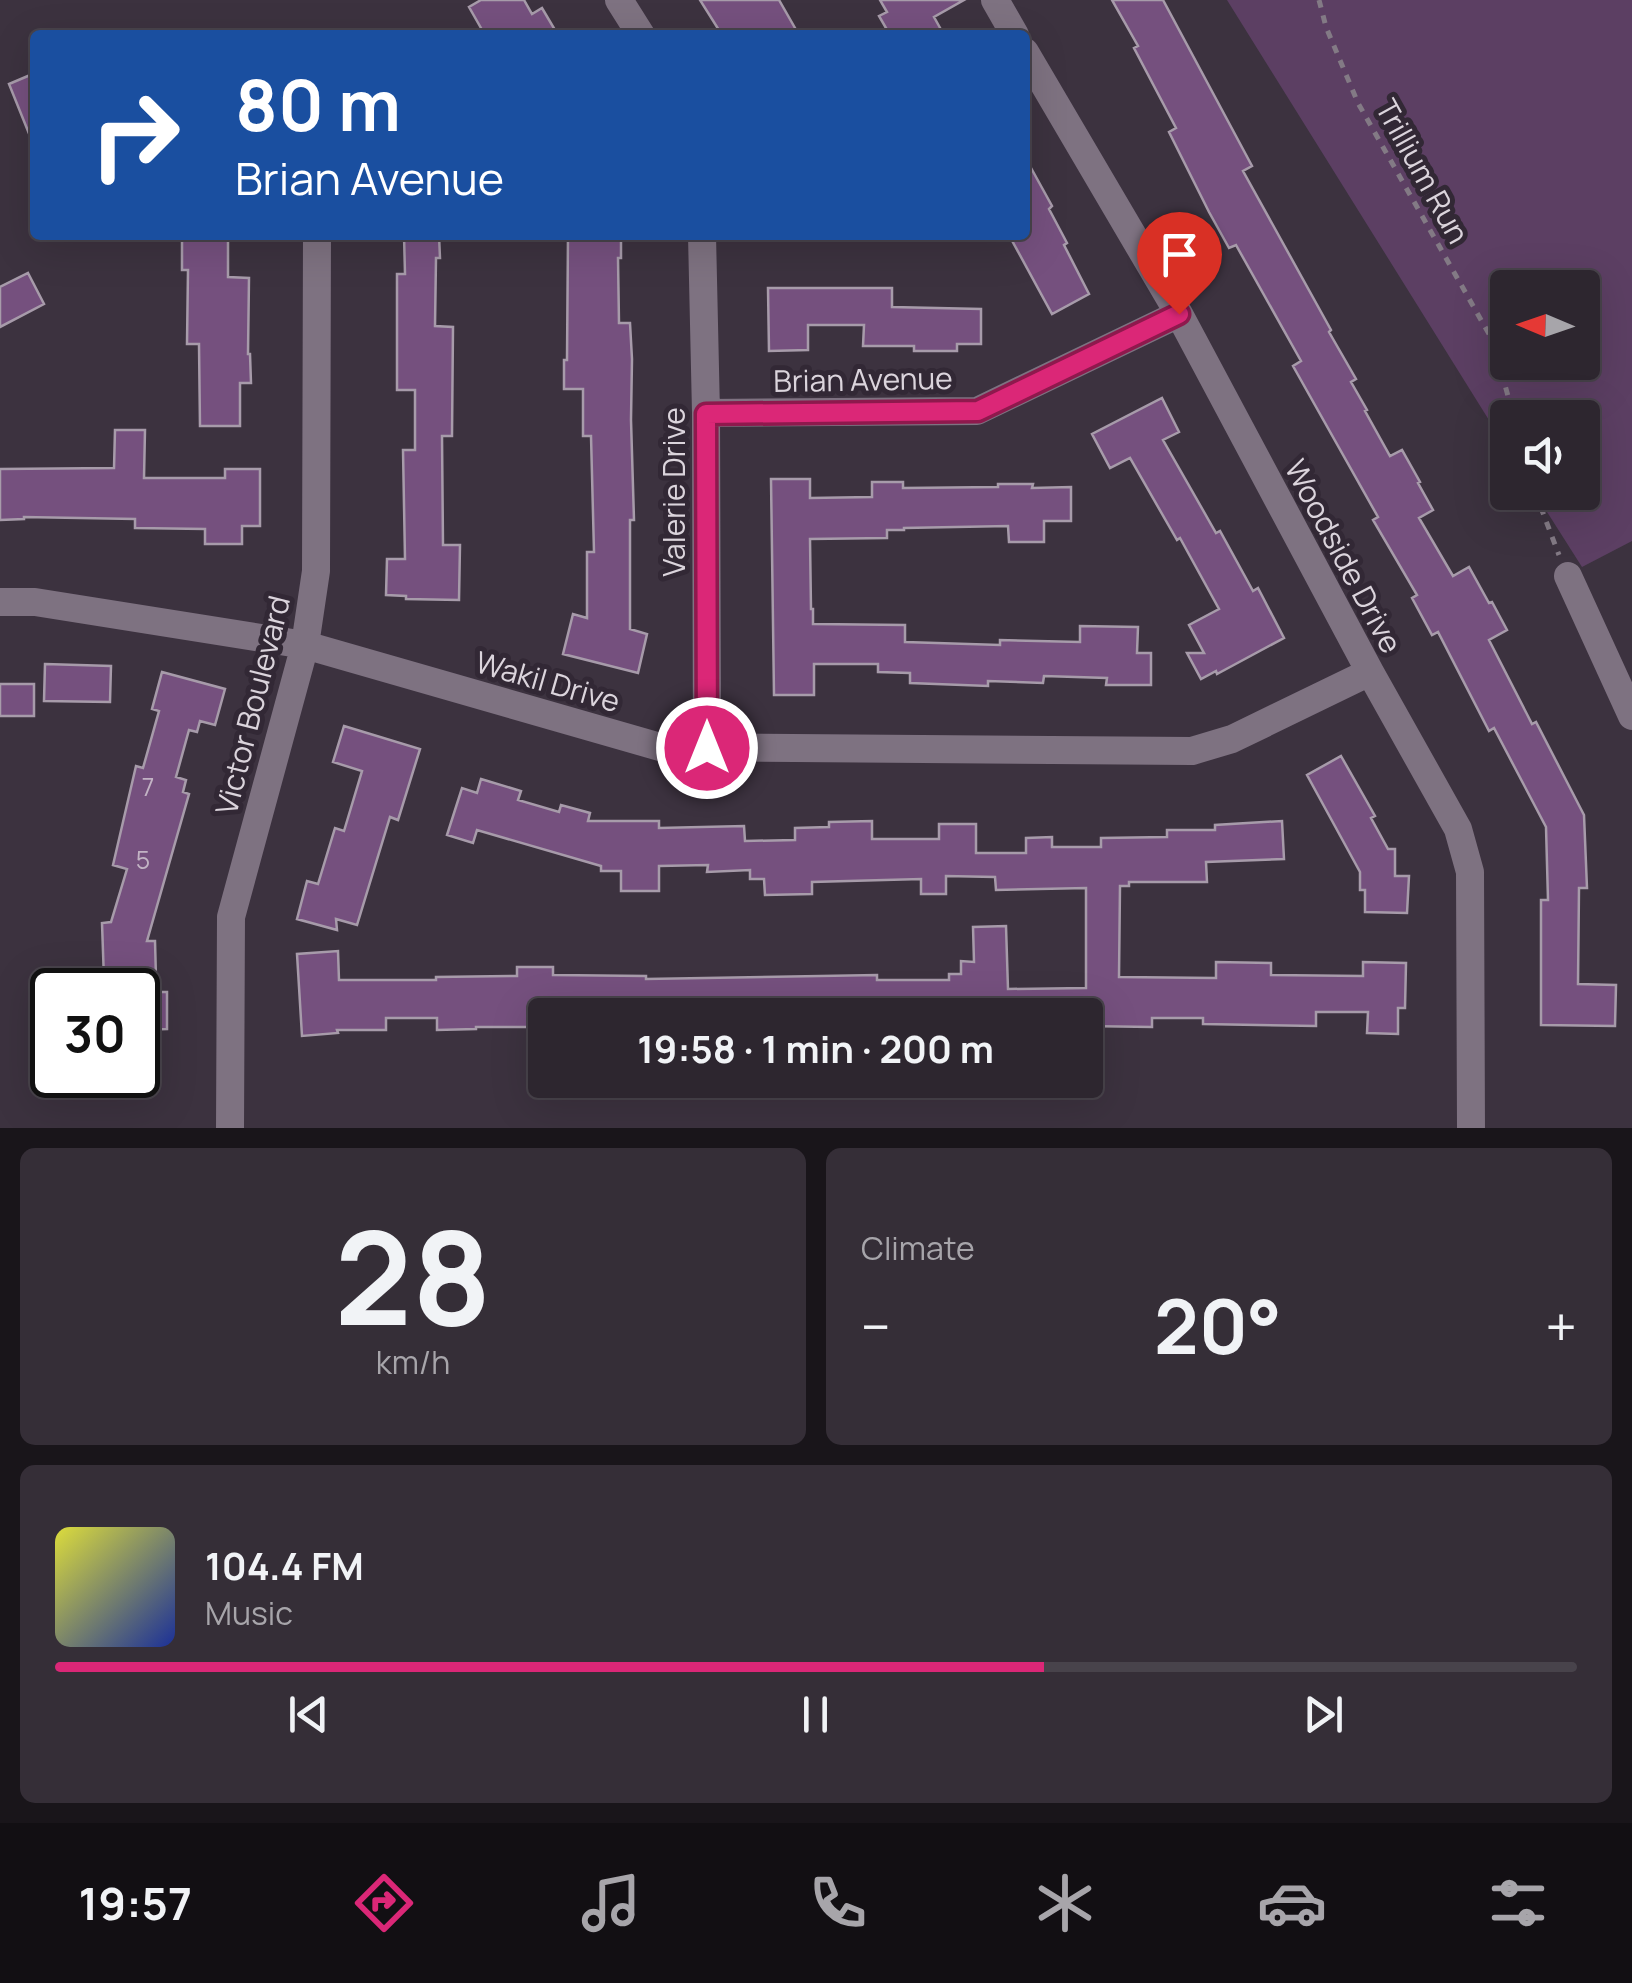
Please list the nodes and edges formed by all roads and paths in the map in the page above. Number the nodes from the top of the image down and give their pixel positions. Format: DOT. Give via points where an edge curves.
graph roads {
  1 [pos="620,0"];
  2 [pos="994,0"];
  3 [pos="1319,0"];
  4 [pos="638,30"];
  5 [pos="1012,30"];
  6 [pos="1030,61"];
  7 [pos="317,240"];
  8 [pos="702,240"];
  9 [pos="1179,314"];
  10 [pos="1509,400"];
  11 [pos="706,414"];
  12 [pos="1541,510"];
  13 [pos="1568,576"];
  14 [pos="0,602"];
  15 [pos="305,645"];
  16 [pos="1370,672"];
  17 [pos="1632,716"];
  18 [pos="707,748"];
  19 [pos="230,1128"];
  20 [pos="1471,1128"];
  1 -- 4 [label="street"];
  2 -- 5 [label="street"];
  3 -- 10 [label="path, Trillium Run" via="1358,104 1493,341"];
  6 -- 9 [label="street, Woodside Drive"];
  7 -- 15 [label="street, Victor Boulevard" via="316,572"];
  8 -- 11 [label="street, Valerie Drive"];
  9 -- 11 [label="street, Brian Avenue" via="978,411"];
  9 -- 16 [label="street, Woodside Drive"];
  11 -- 18 [label="street, Valerie Drive"];
  12 -- 13 [label="path"];
  13 -- 17 [label="street"];
  14 -- 15 [label="street, Wakil Drive"];
  15 -- 18 [label="street, Wakil Drive" via="660,747"];
  15 -- 19 [label="street, Victor Boulevard" via="231,917"];
  16 -- 18 [label="street, Wakil Drive" via="1232,739 1192,751"];
  16 -- 20 [label="street, Woodside Drive" via="1458,829 1470,872"];
}
